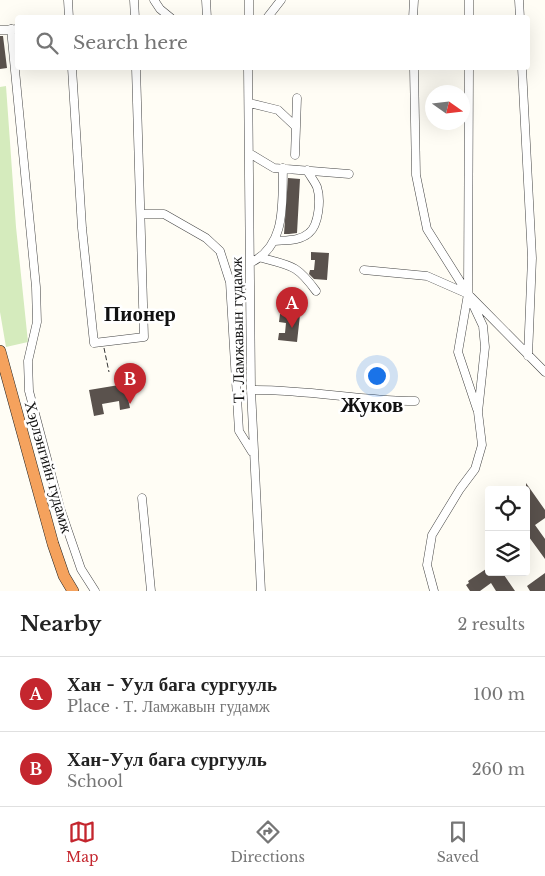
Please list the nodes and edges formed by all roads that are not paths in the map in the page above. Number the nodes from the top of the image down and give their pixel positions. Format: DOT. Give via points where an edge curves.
graph roads {
  1 [pos="68,0"];
  2 [pos="134,0"];
  3 [pos="154,0"];
  4 [pos="206,0"];
  5 [pos="249,0"];
  6 [pos="281,0"];
  7 [pos="414,0"];
  8 [pos="469,0"];
  9 [pos="519,0"];
  10 [pos="69,15"];
  11 [pos="135,15"];
  12 [pos="167,15"];
  13 [pos="206,15"];
  14 [pos="248,15"];
  15 [pos="269,15"];
  16 [pos="413,15"];
  17 [pos="469,15"];
  18 [pos="520,15"];
  19 [pos="14,29"];
  20 [pos="0,30"];
  21 [pos="17,70"];
  22 [pos="72,70"];
  23 [pos="136,70"];
  24 [pos="248,70"];
  25 [pos="414,70"];
  26 [pos="469,70"];
  27 [pos="522,70"];
  28 [pos="296,98"];
  29 [pos="248,103"];
  30 [pos="294,125"];
  31 [pos="249,153"];
  32 [pos="295,155"];
  33 [pos="283,168"];
  34 [pos="307,170"];
  35 [pos="349,174"];
  36 [pos="140,214"];
  37 [pos="275,241"];
  38 [pos="262,258"];
  39 [pos="250,264"];
  40 [pos="364,270"];
  41 [pos="316,291"];
  42 [pos="468,294"];
  43 [pos="0,350"];
  44 [pos="528,356"];
  45 [pos="545,372"];
  46 [pos="251,390"];
  47 [pos="415,401"];
  48 [pos="478,412"];
  49 [pos="253,454"];
  50 [pos="142,498"];
  51 [pos="73,591"];
  52 [pos="95,591"];
  53 [pos="151,591"];
  54 [pos="261,591"];
  55 [pos="434,591"];
  1 -- 10 [label="street"];
  2 -- 11 [label="street"];
  3 -- 12 [label="street"];
  4 -- 13 [label="street"];
  5 -- 14 [label="street"];
  6 -- 15 [label="street"];
  7 -- 16 [label="street"];
  8 -- 17 [label="street"];
  9 -- 18 [label="street"];
  19 -- 20 [label="street"];
  21 -- 52 [label="street" via="38,322 28,361 29,391 60,508 81,569"];
  22 -- 36 [label="street" via="82,228 94,343 144,337"];
  23 -- 36 [label="street"];
  24 -- 29 [label="street, Т. Ламжавын гудамж"];
  25 -- 42 [label="street" via="416,175 427,229"];
  26 -- 42 [label="street"];
  27 -- 44 [label="street" via="532,258"];
  28 -- 30 [label="street"];
  29 -- 30 [label="street" via="278,110"];
  29 -- 31 [label="street, Т. Ламжавын гудамж"];
  30 -- 32 [label="street"];
  31 -- 33 [label="street" via="266,165"];
  31 -- 39 [label="street, Т. Ламжавын гудамж"];
  33 -- 34 [label="street"];
  33 -- 37 [label="street" via="281,222"];
  34 -- 35 [label="street"];
  34 -- 37 [label="street" via="318,188 315,224 310,232 296,240"];
  36 -- 49 [label="street" via="164,214 206,238 220,252 230,282 239,431"];
  37 -- 38 [label="street"];
  38 -- 39 [label="street"];
  38 -- 41 [label="street" via="294,266"];
  39 -- 46 [label="street, Т. Ламжавын гудамж"];
  40 -- 42 [label="street" via="427,276"];
  42 -- 44 [label="street"];
  42 -- 48 [label="street" via="483,326 485,347"];
  42 -- 48 [label="street" via="458,352"];
  43 -- 51 [label="highway, Хэрлэнгийн гудамж" via="54,544 64,576"];
  44 -- 45 [label="street"];
  46 -- 47 [label="street" via="277,389 381,401"];
  46 -- 49 [label="street, Т. Ламжавын гудамж"];
  48 -- 55 [label="street" via="482,444 476,469 432,535 428,549 429,580"];
  49 -- 54 [label="street, Т. Ламжавын гудамж"];
  50 -- 53 [label="street"];
}
